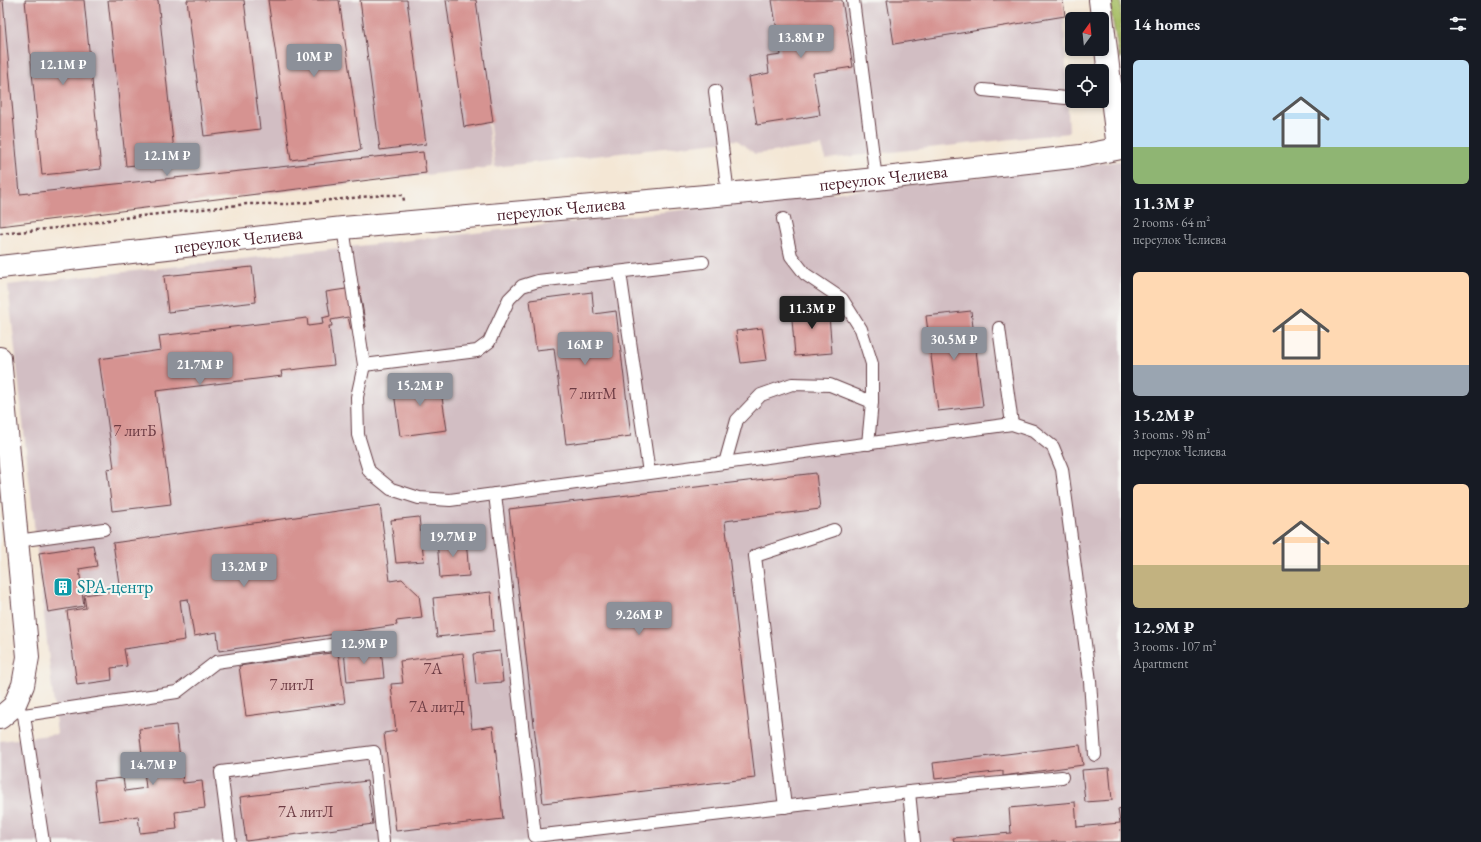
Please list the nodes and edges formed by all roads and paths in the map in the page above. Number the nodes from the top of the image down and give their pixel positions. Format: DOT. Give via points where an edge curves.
graph roads {
  1 [pos="853,0"];
  2 [pos="1100,0"];
  3 [pos="1105,64"];
  4 [pos="983,90"];
  5 [pos="715,91"];
  6 [pos="1065,98"];
  7 [pos="1109,102"];
  8 [pos="1120,148"];
  9 [pos="876,179"];
  10 [pos="728,194"];
  11 [pos="783,220"];
  12 [pos="408,222"];
  13 [pos="343,228"];
  14 [pos="0,234"];
  15 [pos="703,262"];
  16 [pos="0,267"];
  17 [pos="620,272"];
  18 [pos="999,328"];
  19 [pos="0,358"];
  20 [pos="364,366"];
  21 [pos="872,402"];
  22 [pos="1012,424"];
  23 [pos="868,444"];
  24 [pos="4,456"];
  25 [pos="725,463"];
  26 [pos="649,473"];
  27 [pos="495,494"];
  28 [pos="104,529"];
  29 [pos="834,530"];
  30 [pos="17,541"];
  31 [pos="344,643"];
  32 [pos="13,713"];
  33 [pos="1095,755"];
  34 [pos="1062,777"];
  35 [pos="908,792"];
  36 [pos="785,807"];
  37 [pos="533,839"];
  38 [pos="43,842"];
  39 [pos="230,842"];
  40 [pos="383,842"];
  41 [pos="914,842"];
  1 -- 9 [label="lane"];
  2 -- 3 [label="street"];
  4 -- 6 [label="lane"];
  5 -- 10 [label="lane"];
  7 -- 8 [label="street"];
  8 -- 9 [label="street, переулок Челиева" via="1081,156"];
  9 -- 10 [label="street, переулок Челиева"];
  10 -- 12 [label="street, переулок Челиева"];
  11 -- 21 [label="lane" via="790,256 805,274 842,299 861,329 872,364"];
  12 -- 13 [label="street, переулок Челиева"];
  12 -- 14 [label="path" via="403,195 383,195 290,204 248,204"];
  13 -- 16 [label="street, переулок Челиева"];
  13 -- 20 [label="lane"];
  15 -- 17 [label="lane"];
  17 -- 20 [label="lane" via="538,281 522,286 509,299 490,342 477,351"];
  17 -- 26 [label="lane"];
  18 -- 22 [label="lane"];
  19 -- 24 [label="street"];
  20 -- 27 [label="lane" via="357,397 358,435 369,471 391,489 419,498 450,500"];
  21 -- 23 [label="lane"];
  21 -- 25 [label="lane" via="830,385 792,384 761,395 737,420"];
  22 -- 23 [label="lane"];
  22 -- 33 [label="lane" via="1033,431 1054,447 1062,470 1090,681"];
  23 -- 25 [label="lane"];
  24 -- 30 [label="street"];
  25 -- 26 [label="lane"];
  26 -- 27 [label="lane"];
  27 -- 37 [label="lane"];
  28 -- 30 [label="lane"];
  29 -- 36 [label="lane" via="755,556"];
  30 -- 32 [label="street" via="28,657 23,685"];
  31 -- 32 [label="lane" via="216,662 177,692"];
  32 -- 38 [label="lane"];
  34 -- 35 [label="lane"];
  35 -- 36 [label="lane"];
  35 -- 41 [label="lane"];
  36 -- 37 [label="lane"];
  39 -- 40 [label="lane" via="221,772 374,752"];
}
